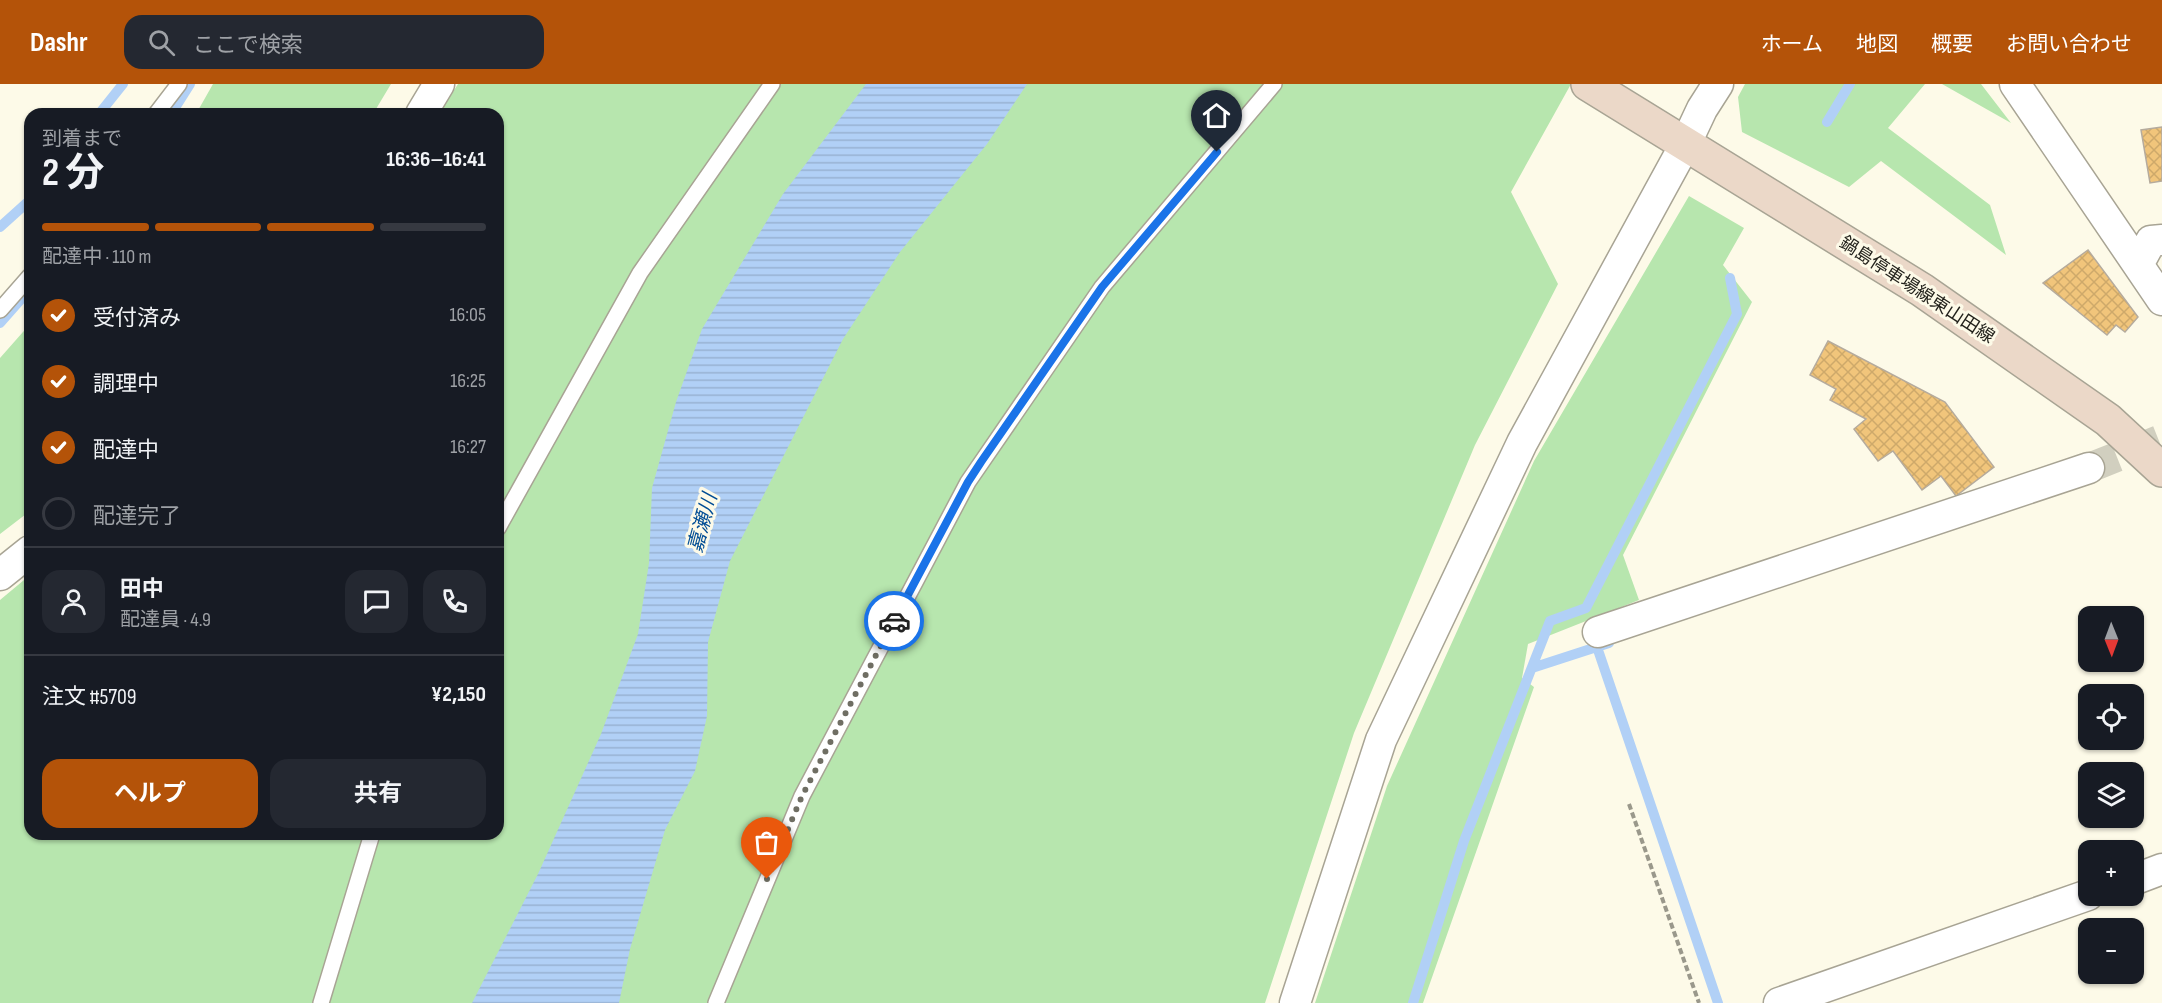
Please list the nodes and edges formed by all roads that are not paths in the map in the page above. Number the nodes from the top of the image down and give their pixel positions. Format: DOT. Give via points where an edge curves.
graph roads {
  1 [pos="179,84"];
  2 [pos="439,84"];
  3 [pos="772,84"];
  4 [pos="1274,84"];
  5 [pos="1588,84"];
  6 [pos="1718,84"];
  7 [pos="2015,84"];
  8 [pos="161,108"];
  9 [pos="425,108"];
  10 [pos="1673,136"];
  11 [pos="2162,240"];
  12 [pos="2139,263"];
  13 [pos="24,283"];
  14 [pos="2162,300"];
  15 [pos="0,310"];
  16 [pos="2090,468"];
  17 [pos="2162,470"];
  18 [pos="504,517"];
  19 [pos="24,556"];
  20 [pos="0,575"];
  21 [pos="1598,632"];
  22 [pos="370,840"];
  23 [pos="2162,869"];
  24 [pos="2144,876"];
  25 [pos="2078,898"];
  26 [pos="321,1003"];
  27 [pos="716,1003"];
  28 [pos="1295,1003"];
  29 [pos="1779,1003"];
  1 -- 8 [label="lane"];
  2 -- 9 [label="street"];
  3 -- 18 [label="lane" via="640,273"];
  4 -- 27 [label="lane" via="1102,287 968,482 802,796"];
  5 -- 10 [label="main road, 鍋島停車場線東山田線"];
  6 -- 10 [label="street" via="1702,109"];
  7 -- 12 [label="street" via="2127,251"];
  10 -- 17 [label="main road, 鍋島停車場線東山田線" via="1922,290 2108,420"];
  10 -- 28 [label="street" via="1381,740"];
  11 -- 12 [label="street" via="2151,242"];
  12 -- 14 [label="street"];
  13 -- 15 [label="lane"];
  16 -- 21 [label="street"];
  19 -- 20 [label="street"];
  22 -- 26 [label="lane"];
  23 -- 24 [label="street"];
  25 -- 29 [label="street"];
}
